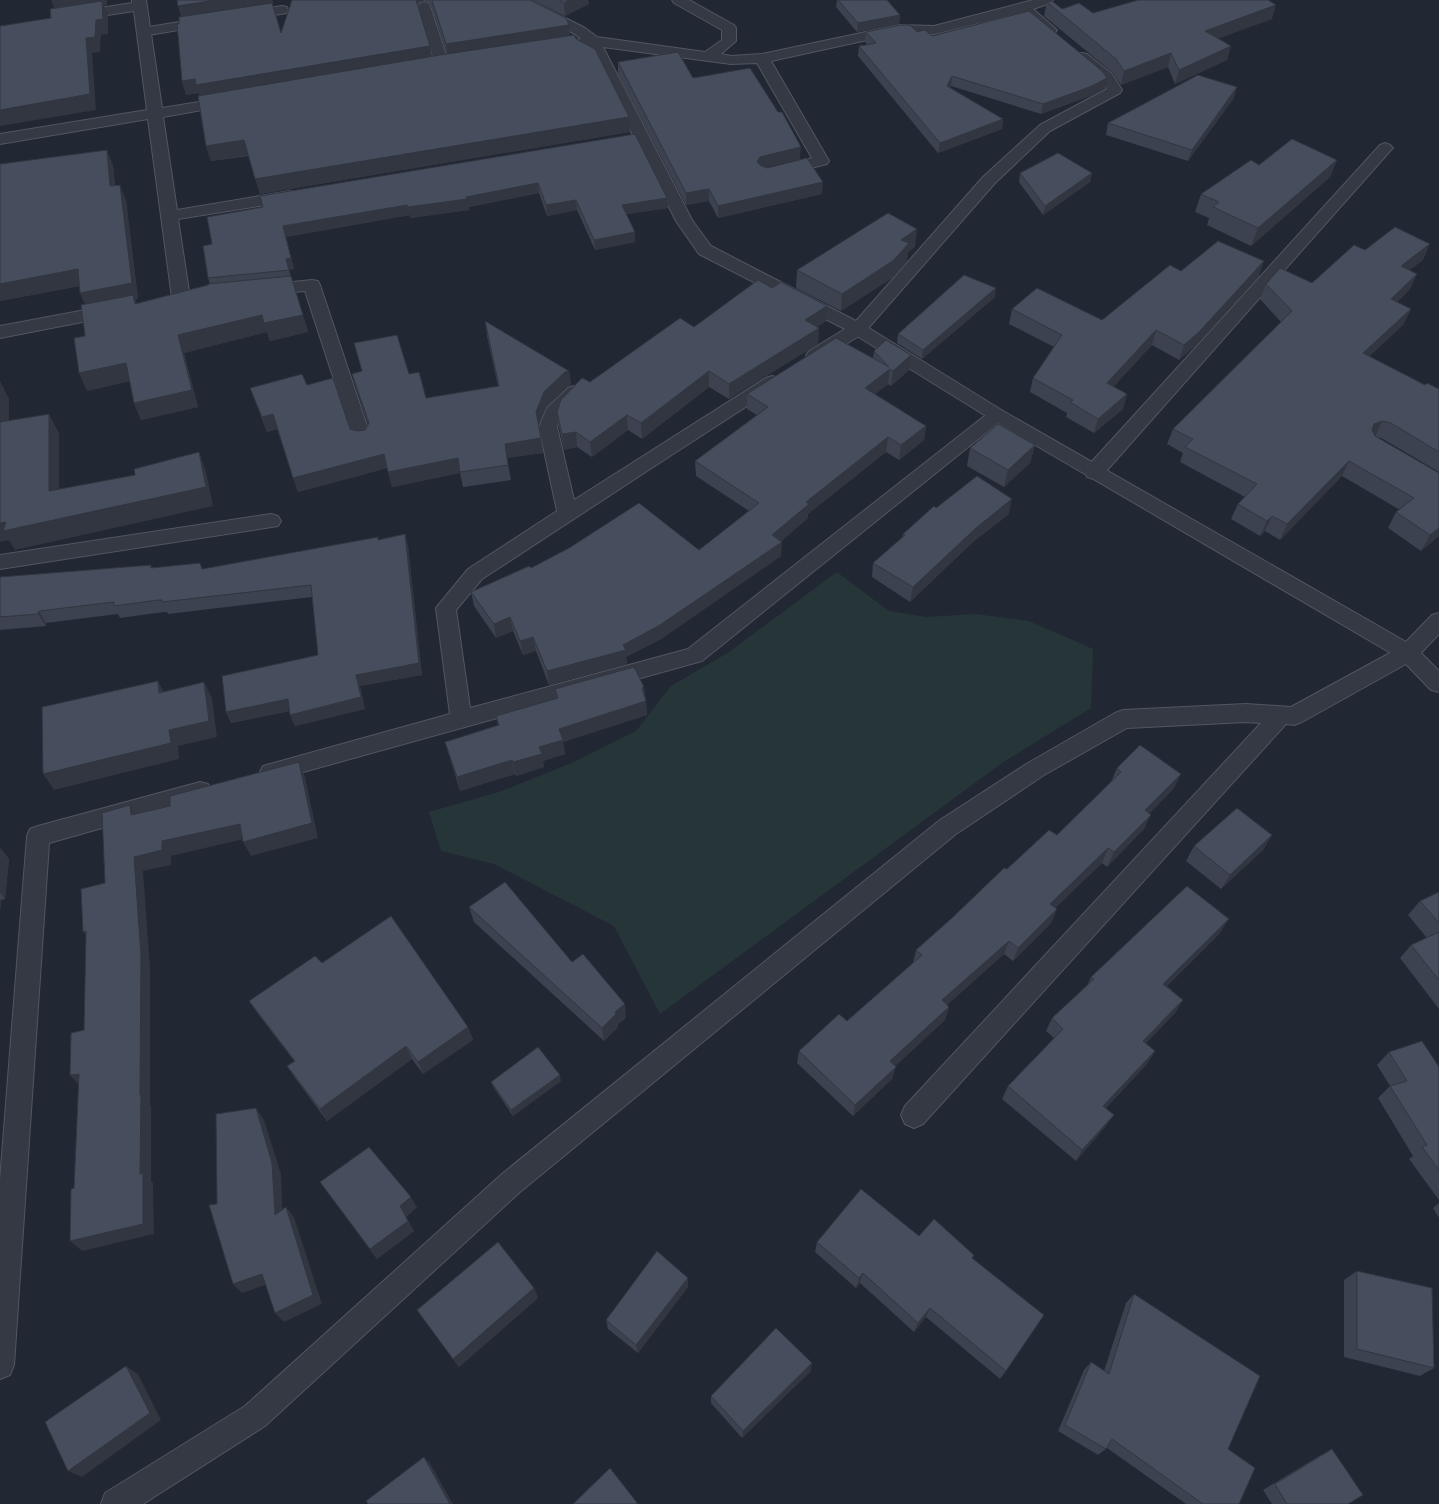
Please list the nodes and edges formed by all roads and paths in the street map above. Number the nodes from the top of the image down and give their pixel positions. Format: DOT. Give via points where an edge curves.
graph roads {
  1 [pos="519,0"];
  2 [pos="679,0"];
  3 [pos="1046,0"];
  4 [pos="139,3"];
  5 [pos="424,6"];
  6 [pos="1023,8"];
  7 [pos="282,10"];
  8 [pos="236,17"];
  9 [pos="62,18"];
  10 [pos="213,21"];
  11 [pos="143,32"];
  12 [pos="593,41"];
  13 [pos="540,49"];
  14 [pos="708,57"];
  15 [pos="762,58"];
  16 [pos="458,62"];
  17 [pos="442,64"];
  18 [pos="427,67"];
  19 [pos="240,99"];
  20 [pos="155,114"];
  21 [pos="642,136"];
  22 [pos="0,139"];
  23 [pos="626,139"];
  24 [pos="1385,148"];
  25 [pos="766,173"];
  26 [pos="303,193"];
  27 [pos="169,216"];
  28 [pos="250,291"];
  29 [pos="181,299"];
  30 [pos="126,308"];
  31 [pos="858,329"];
  32 [pos="0,332"];
  33 [pos="574,392"];
  34 [pos="997,415"];
  35 [pos="362,438"];
  36 [pos="1094,472"];
  37 [pos="567,513"];
  38 [pos="271,521"];
  39 [pos="0,562"];
  40 [pos="1439,621"];
  41 [pos="1408,653"];
  42 [pos="1439,684"];
  43 [pos="1281,715"];
  44 [pos="461,719"];
  45 [pos="254,776"];
  46 [pos="223,785"];
  47 [pos="914,1115"];
  48 [pos="0,1365"];
  49 [pos="116,1504"];
  1 -- 12 [label="street" via="580,31"];
  2 -- 14 [label="street" via="730,28 729,41"];
  3 -- 6 [label="street"];
  4 -- 9 [label="street"];
  4 -- 11 [label="street"];
  5 -- 17 [label="lane"];
  6 -- 15 [label="street" via="934,30 899,29"];
  6 -- 31 [label="street" via="1107,77 1115,90 1045,128 989,180"];
  7 -- 8 [label="lane"];
  10 -- 11 [label="lane"];
  11 -- 20 [label="street"];
  12 -- 13 [label="street"];
  12 -- 14 [label="street"];
  12 -- 21 [label="street"];
  14 -- 15 [label="street" via="730,60"];
  15 -- 25 [label="street" via="821,161"];
  16 -- 17 [label="street"];
  17 -- 18 [label="street"];
  19 -- 20 [label="street"];
  20 -- 22 [label="street"];
  20 -- 27 [label="street"];
  21 -- 23 [label="street"];
  21 -- 31 [label="street" via="684,221 705,250"];
  24 -- 36 [label="street"];
  26 -- 27 [label="street"];
  27 -- 29 [label="street"];
  28 -- 35 [label="street" via="312,285"];
  30 -- 32 [label="street"];
  31 -- 34 [label="street"];
  31 -- 37 [label="street"];
  33 -- 37 [label="street" via="553,412 548,427"];
  34 -- 36 [label="street"];
  34 -- 44 [label="street" via="696,655"];
  36 -- 41 [label="street"];
  37 -- 44 [label="street" via="475,574 446,608"];
  38 -- 39 [label="street"];
  40 -- 41 [label="street"];
  41 -- 42 [label="street"];
  41 -- 43 [label="street" via="1294,716"];
  43 -- 47 [label="street"];
  43 -- 49 [label="street" via="1246,713 1123,719 1036,769 948,827 511,1183 255,1416"];
  44 -- 45 [label="street"];
  46 -- 48 [label="street" via="38,836"];
}
